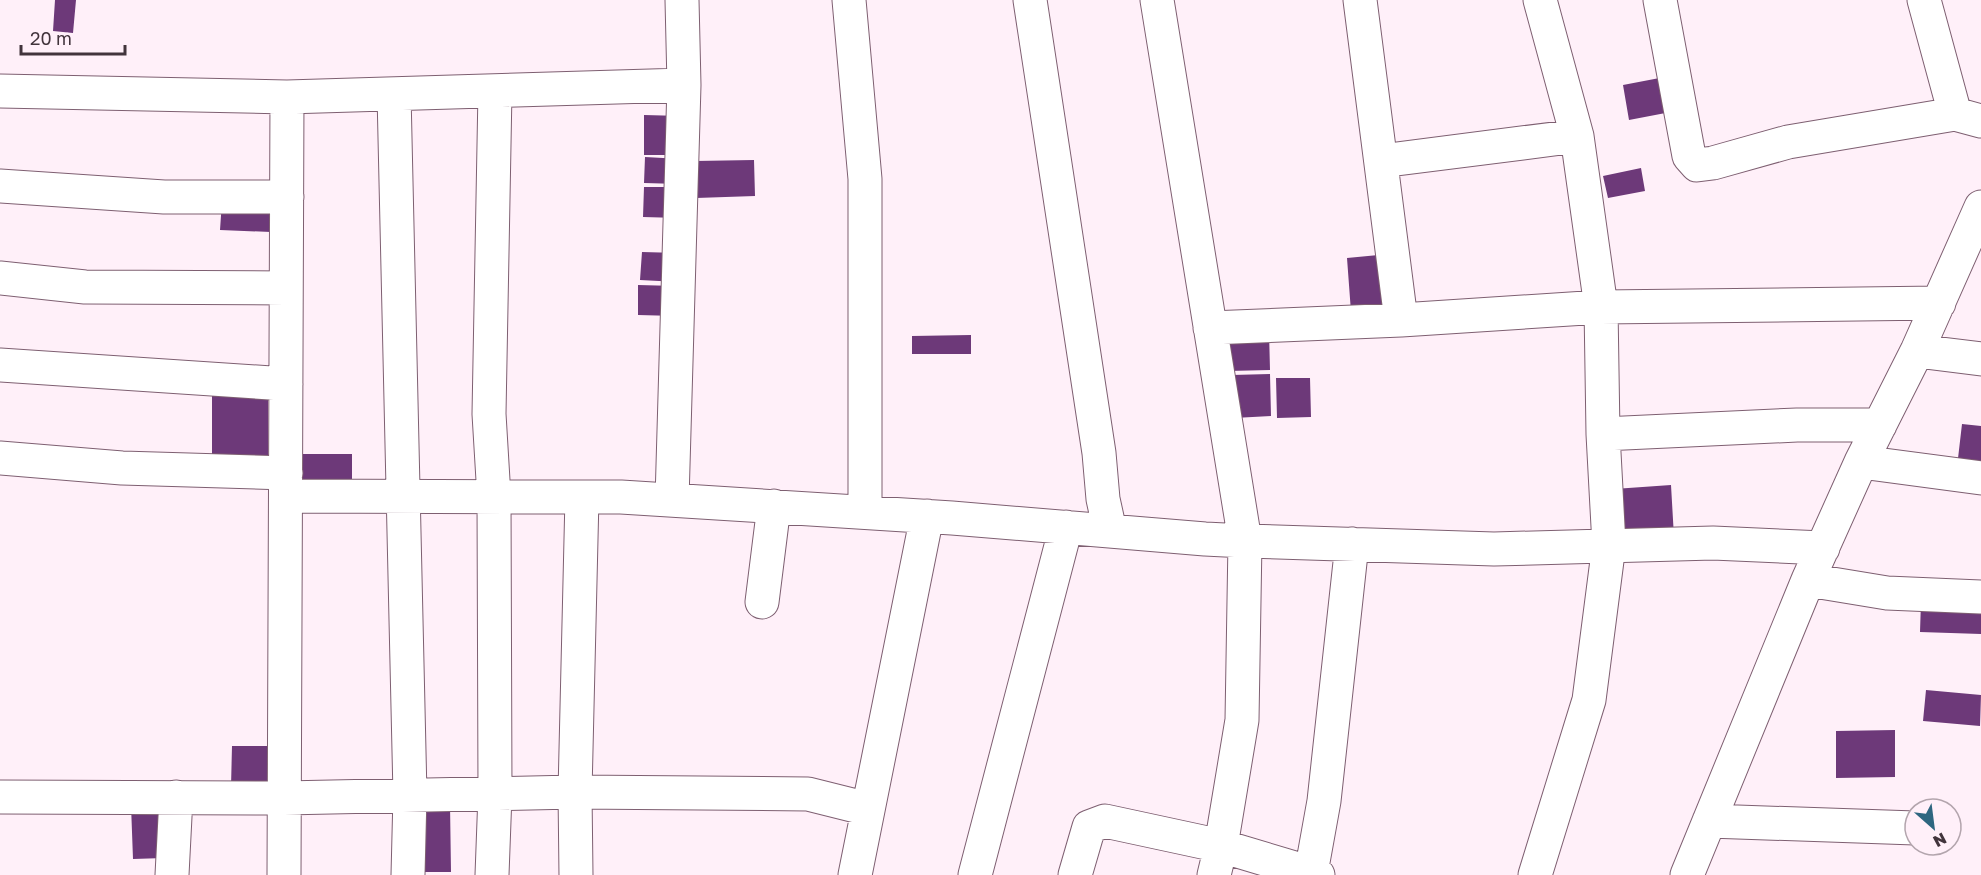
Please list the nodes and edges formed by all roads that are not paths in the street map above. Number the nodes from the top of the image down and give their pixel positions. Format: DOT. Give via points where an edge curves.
graph roads {
  1 [pos="682,0"];
  2 [pos="849,0"];
  3 [pos="1030,0"];
  4 [pos="1157,0"];
  5 [pos="1359,0"];
  6 [pos="1540,0"];
  7 [pos="1660,0"];
  8 [pos="1924,0"];
  9 [pos="684,85"];
  10 [pos="0,91"];
  11 [pos="495,91"];
  12 [pos="394,94"];
  13 [pos="287,97"];
  14 [pos="1968,118"];
  15 [pos="1577,136"];
  16 [pos="1381,161"];
  17 [pos="0,186"];
  18 [pos="287,197"];
  19 [pos="1977,226"];
  20 [pos="0,278"];
  21 [pos="286,288"];
  22 [pos="1939,303"];
  23 [pos="1601,307"];
  24 [pos="1401,320"];
  25 [pos="1210,328"];
  26 [pos="1917,351"];
  27 [pos="1981,359"];
  28 [pos="0,365"];
  29 [pos="286,384"];
  30 [pos="1880,424"];
  31 [pos="1603,434"];
  32 [pos="0,458"];
  33 [pos="1861,462"];
  34 [pos="1981,478"];
  35 [pos="286,485"];
  36 [pos="404,495"];
  37 [pos="494,497"];
  38 [pos="582,497"];
  39 [pos="672,500"];
  40 [pos="774,507"];
  41 [pos="865,512"];
  42 [pos="927,516"];
  43 [pos="1066,527"];
  44 [pos="1110,531"];
  45 [pos="1245,541"];
  46 [pos="1352,544"];
  47 [pos="1609,545"];
  48 [pos="1823,548"];
  49 [pos="1808,580"];
  50 [pos="1981,597"];
  51 [pos="762,602"];
  52 [pos="575,792"];
  53 [pos="495,794"];
  54 [pos="410,795"];
  55 [pos="0,797"];
  56 [pos="176,797"];
  57 [pos="284,798"];
  58 [pos="867,809"];
  59 [pos="1709,821"];
  60 [pos="1903,828"];
  61 [pos="1218,861"];
  62 [pos="1314,874"];
  63 [pos="172,875"];
  64 [pos="284,875"];
  65 [pos="408,875"];
  66 [pos="492,875"];
  67 [pos="576,875"];
  68 [pos="855,875"];
  69 [pos="975,875"];
  70 [pos="1075,875"];
  71 [pos="1534,875"];
  72 [pos="1687,875"];
  1 -- 9 [label="street"];
  2 -- 41 [label="street" via="865,179"];
  3 -- 44 [label="street"];
  4 -- 25 [label="street"];
  5 -- 16 [label="street"];
  6 -- 15 [label="street"];
  7 -- 14 [label="street" via="1689,156 1697,165 1788,142"];
  8 -- 14 [label="street"];
  9 -- 11 [label="street"];
  9 -- 39 [label="street"];
  10 -- 13 [label="street"];
  11 -- 12 [label="street"];
  11 -- 37 [label="street" via="489,414"];
  12 -- 13 [label="street"];
  12 -- 36 [label="street"];
  13 -- 18 [label="street"];
  15 -- 16 [label="street"];
  15 -- 23 [label="street"];
  16 -- 24 [label="street"];
  17 -- 18 [label="street" via="164,197"];
  18 -- 21 [label="street"];
  19 -- 22 [label="street"];
  20 -- 21 [label="street" via="85,287"];
  21 -- 29 [label="street"];
  22 -- 23 [label="street"];
  22 -- 26 [label="street"];
  23 -- 24 [label="street"];
  23 -- 31 [label="street"];
  24 -- 25 [label="street"];
  25 -- 45 [label="street"];
  26 -- 27 [label="street"];
  26 -- 30 [label="street"];
  28 -- 29 [label="street"];
  29 -- 35 [label="street"];
  30 -- 31 [label="street"];
  30 -- 33 [label="street"];
  31 -- 47 [label="street"];
  32 -- 35 [label="street"];
  33 -- 34 [label="street"];
  33 -- 48 [label="street"];
  35 -- 36 [label="street"];
  35 -- 57 [label="street"];
  36 -- 37 [label="street"];
  36 -- 54 [label="street"];
  37 -- 38 [label="street"];
  37 -- 53 [label="street"];
  38 -- 39 [label="street"];
  38 -- 52 [label="street"];
  39 -- 40 [label="street"];
  40 -- 41 [label="street"];
  40 -- 51 [label="street"];
  41 -- 42 [label="street"];
  42 -- 43 [label="street"];
  42 -- 58 [label="street"];
  43 -- 44 [label="street"];
  43 -- 69 [label="street"];
  44 -- 45 [label="street"];
  45 -- 46 [label="street"];
  45 -- 61 [label="street" via="1242,720"];
  46 -- 47 [label="street" via="1494,549"];
  46 -- 62 [label="street"];
  47 -- 48 [label="street" via="1713,543"];
  47 -- 71 [label="street" via="1588,700"];
  48 -- 49 [label="street"];
  49 -- 50 [label="street" via="1887,593"];
  49 -- 59 [label="street"];
  52 -- 53 [label="street"];
  52 -- 58 [label="street" via="807,794"];
  52 -- 67 [label="street"];
  53 -- 54 [label="street"];
  53 -- 66 [label="street"];
  54 -- 57 [label="street"];
  54 -- 65 [label="street"];
  55 -- 56 [label="street"];
  56 -- 57 [label="street"];
  56 -- 63 [label="street"];
  57 -- 64 [label="street"];
  58 -- 68 [label="street"];
  59 -- 60 [label="street"];
  59 -- 72 [label="street"];
  61 -- 62 [label="street"];
  61 -- 70 [label="street" via="1105,821 1089,827"];
}
